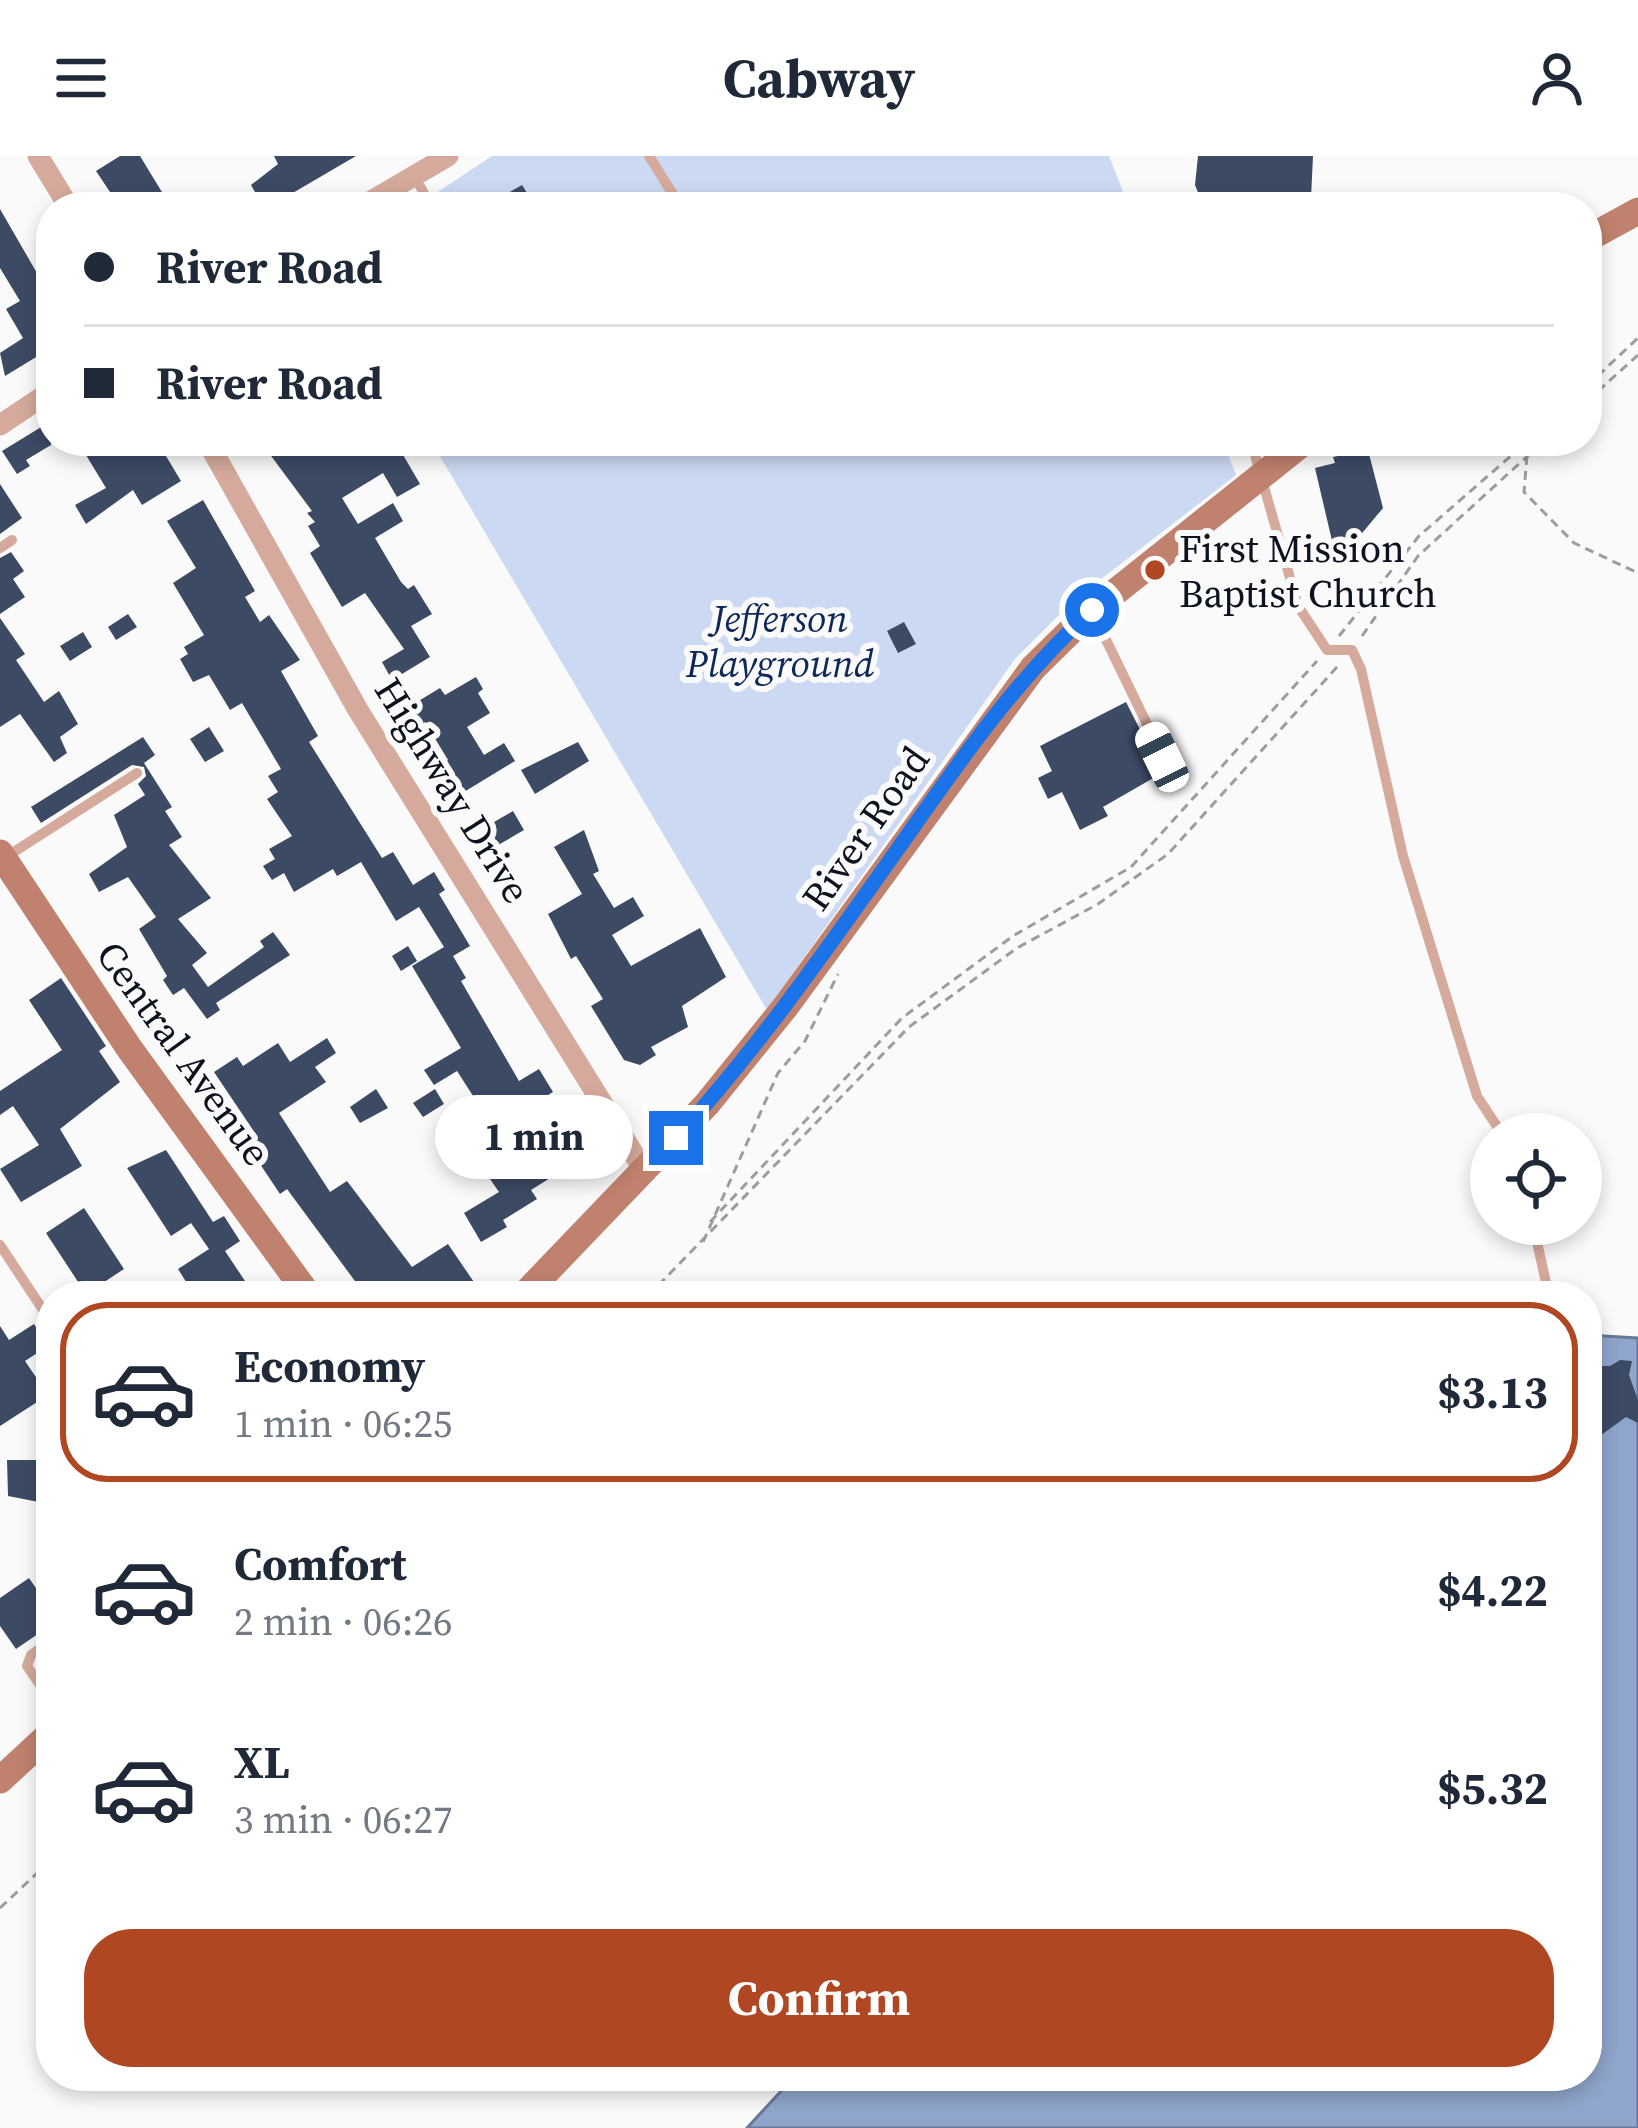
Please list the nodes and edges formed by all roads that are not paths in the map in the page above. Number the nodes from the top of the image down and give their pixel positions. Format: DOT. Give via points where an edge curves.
graph roads {
  1 [pos="38,156"];
  2 [pos="448,156"];
  3 [pos="650,156"];
  4 [pos="418,167"];
  5 [pos="60,192"];
  6 [pos="382,192"];
  7 [pos="672,192"];
  8 [pos="1638,211"];
  9 [pos="1602,231"];
  10 [pos="36,401"];
  11 [pos="0,424"];
  12 [pos="215,456"];
  13 [pos="1257,456"];
  14 [pos="1286,456"];
  15 [pos="1264,474"];
  16 [pos="12,540"];
  17 [pos="0,548"];
  18 [pos="1092,610"];
  19 [pos="1162,757"];
  20 [pos="137,772"];
  21 [pos="2,856"];
  22 [pos="1488,1113"];
  23 [pos="646,1172"];
  24 [pos="0,1245"];
  25 [pos="1537,1245"];
  26 [pos="298,1281"];
  27 [pos="538,1281"];
  28 [pos="1545,1281"];
  29 [pos="36,1299"];
  30 [pos="36,1652"];
  31 [pos="36,1680"];
  32 [pos="36,1747"];
  33 [pos="0,1780"];
  1 -- 5 [label="street"];
  2 -- 4 [label="street"];
  3 -- 7 [label="lane"];
  4 -- 6 [label="street"];
  8 -- 9 [label="main road"];
  10 -- 11 [label="street"];
  12 -- 23 [label="street, Highway Drive" via="358,710"];
  13 -- 15 [label="lane"];
  14 -- 15 [label="main road, River Road"];
  15 -- 18 [label="main road, River Road"];
  15 -- 22 [label="lane" via="1298,607 1327,650 1352,650 1361,668 1403,856"];
  16 -- 17 [label="lane"];
  18 -- 19 [label="lane"];
  18 -- 23 [label="main road, River Road" via="982,730 835,937"];
  20 -- 21 [label="lane"];
  21 -- 26 [label="main road, Central Avenue"];
  23 -- 27 [label="main road, River Road"];
  24 -- 29 [label="lane"];
  25 -- 28 [label="lane"];
  30 -- 31 [label="lane" via="27,1666"];
  32 -- 33 [label="main road"];
}
